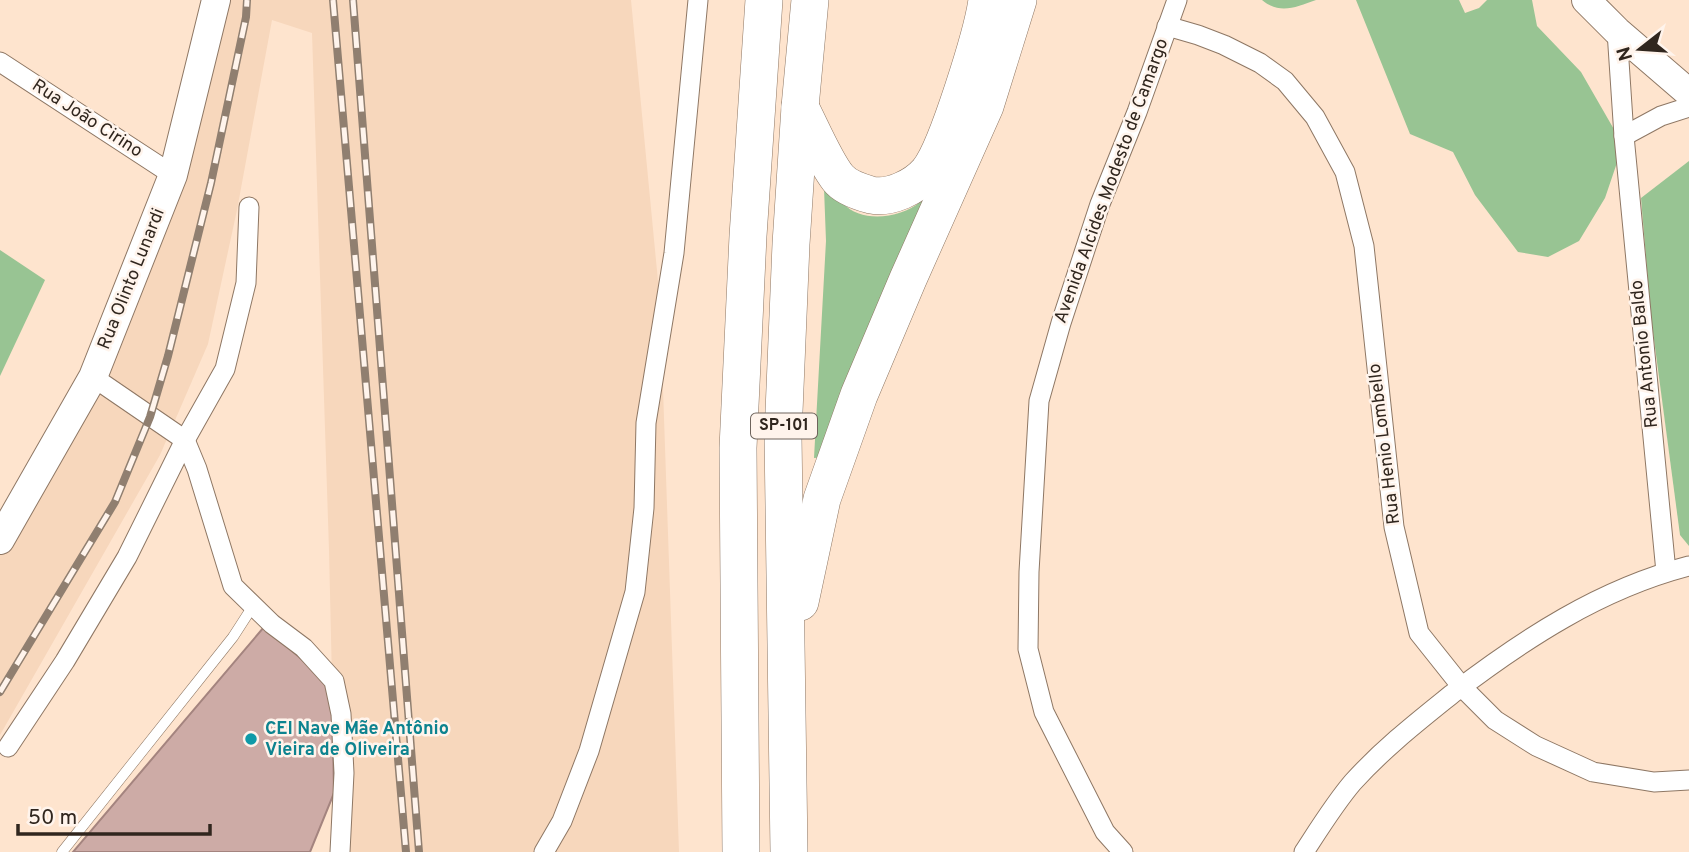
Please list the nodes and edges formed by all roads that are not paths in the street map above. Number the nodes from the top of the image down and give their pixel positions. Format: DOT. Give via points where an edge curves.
graph roads {
  1 [pos="216,0"];
  2 [pos="698,0"];
  3 [pos="764,0"];
  4 [pos="810,0"];
  5 [pos="986,0"];
  6 [pos="1018,0"];
  7 [pos="1177,0"];
  8 [pos="1586,0"];
  9 [pos="1167,26"];
  10 [pos="1617,31"];
  11 [pos="0,62"];
  12 [pos="1689,93"];
  13 [pos="800,107"];
  14 [pos="1689,107"];
  15 [pos="1624,135"];
  16 [pos="173,175"];
  17 [pos="249,206"];
  18 [pos="93,377"];
  19 [pos="185,440"];
  20 [pos="0,540"];
  21 [pos="1689,566"];
  22 [pos="1667,572"];
  23 [pos="253,606"];
  24 [pos="786,679"];
  25 [pos="1462,687"];
  26 [pos="8,747"];
  27 [pos="1689,780"];
  28 [pos="62,852"];
  29 [pos="340,852"];
  30 [pos="544,852"];
  31 [pos="741,852"];
  32 [pos="789,852"];
  33 [pos="1123,852"];
  34 [pos="1304,852"];
  1 -- 16 [label="street, Rua Olinto Lunardi"];
  2 -- 30 [label="street" via="674,253 646,423 644,508 635,592 589,751 562,821"];
  3 -- 31 [label="highway, SP-101" via="738,448"];
  4 -- 13 [label="highway, SP-101"];
  5 -- 13 [label="highway" via="941,147 928,172 914,183 884,197 857,191 838,179"];
  6 -- 24 [label="highway" via="985,106 859,395 822,499"];
  7 -- 9 [label="street, Avenida Alcides Modesto de Camargo"];
  8 -- 10 [label="street"];
  9 -- 25 [label="street, Rua Henio Lombello" via="1224,45 1285,81 1315,117 1345,172 1364,246 1394,527 1419,634"];
  9 -- 33 [label="street, Avenida Alcides Modesto de Camargo" via="1096,217 1040,401 1029,572 1028,649 1044,712 1105,832"];
  10 -- 12 [label="street"];
  10 -- 15 [label="street, Rua Antonio Baldo"];
  11 -- 16 [label="street, Rua João Cirino"];
  13 -- 24 [label="highway, SP-101" via="783,436"];
  14 -- 15 [label="street"];
  15 -- 22 [label="street, Rua Antonio Baldo"];
  16 -- 18 [label="street, Rua Olinto Lunardi"];
  17 -- 19 [label="street" via="246,283 225,369"];
  18 -- 19 [label="street"];
  18 -- 20 [label="street, Rua Olinto Lunardi"];
  19 -- 23 [label="street" via="233,586"];
  19 -- 26 [label="street" via="127,557"];
  21 -- 22 [label="street"];
  22 -- 25 [label="street" via="1581,607"];
  23 -- 28 [label="lane"];
  23 -- 29 [label="street" via="304,648 334,681 343,761"];
  24 -- 32 [label="highway, SP-101"];
  25 -- 27 [label="street, Rua Henio Lombello" via="1495,720 1536,746 1593,772 1654,782"];
  25 -- 34 [label="street" via="1393,740 1351,784"];
}
